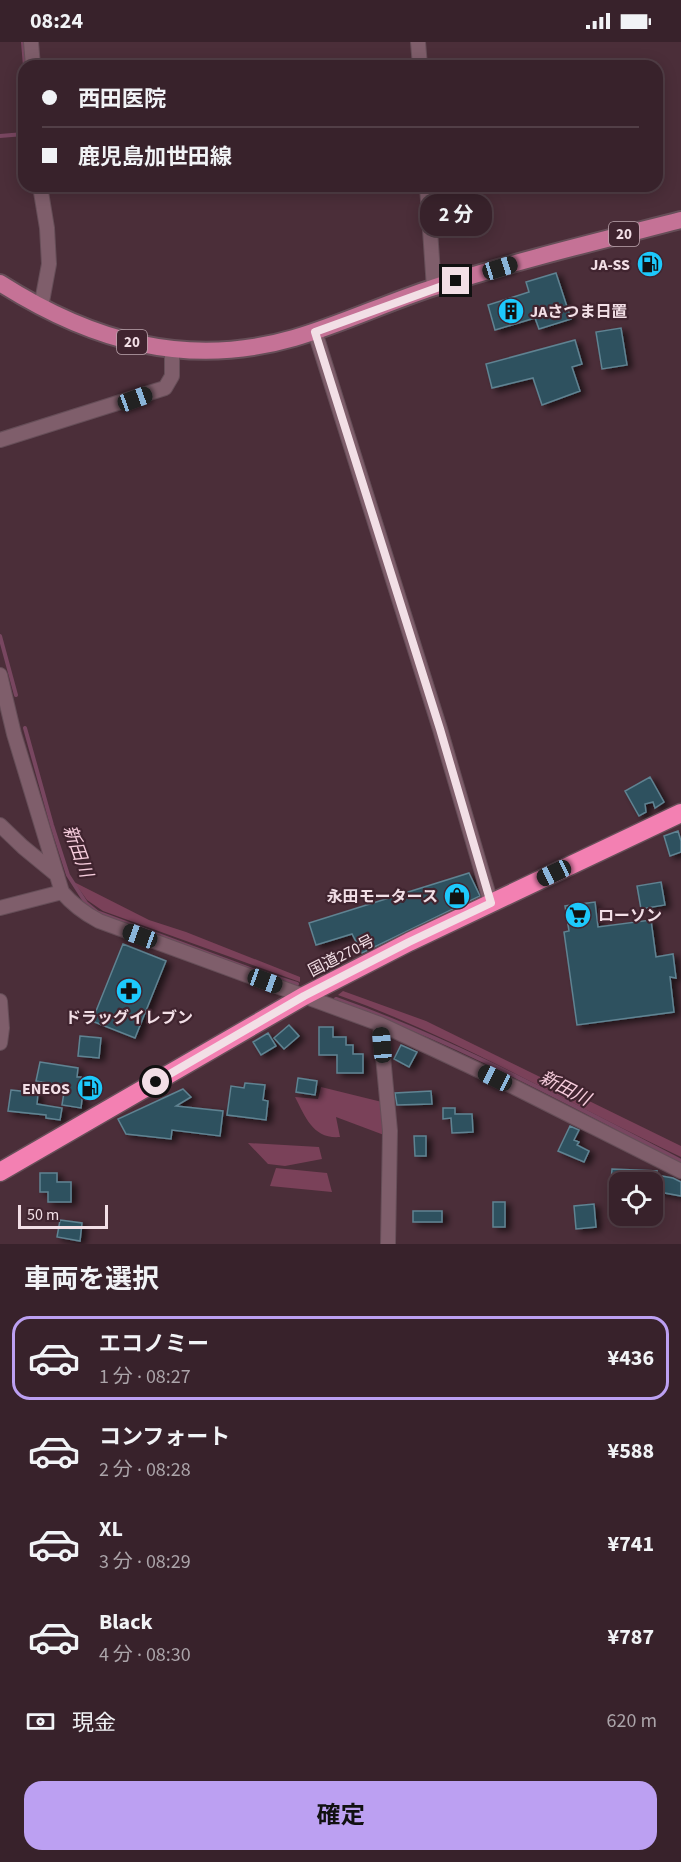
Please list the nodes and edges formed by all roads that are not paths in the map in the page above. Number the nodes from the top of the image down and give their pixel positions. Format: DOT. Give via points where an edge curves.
graph roads {
  1 [pos="31,42"];
  2 [pos="418,42"];
  3 [pos="32,60"];
  4 [pos="420,60"];
  5 [pos="41,192"];
  6 [pos="427,192"];
  7 [pos="681,220"];
  8 [pos="0,283"];
  9 [pos="434,288"];
  10 [pos="41,307"];
  11 [pos="315,332"];
  12 [pos="172,349"];
  13 [pos="0,440"];
  14 [pos="0,675"];
  15 [pos="681,813"];
  16 [pos="0,825"];
  17 [pos="57,875"];
  18 [pos="62,892"];
  19 [pos="491,903"];
  20 [pos="0,908"];
  21 [pos="304,996"];
  22 [pos="0,1001"];
  23 [pos="380,1024"];
  24 [pos="0,1043"];
  25 [pos="0,1172"];
  26 [pos="681,1172"];
  27 [pos="388,1244"];
  1 -- 3 [label="street"];
  2 -- 4 [label="street"];
  5 -- 10 [label="street" via="49,264"];
  6 -- 9 [label="street"];
  7 -- 9 [label="main road, 20" via="567,248"];
  8 -- 10 [label="main road, 20"];
  9 -- 11 [label="main road, 20"];
  10 -- 12 [label="main road, 20" via="100,333"];
  11 -- 12 [label="main road, 20" via="229,350"];
  11 -- 19 [label="street"];
  12 -- 13 [label="street" via="172,376 165,388"];
  14 -- 17 [label="street"];
  15 -- 19 [label="highway, 国道270号"];
  16 -- 17 [label="street"];
  17 -- 18 [label="street"];
  18 -- 20 [label="street"];
  18 -- 21 [label="street" via="80,911 99,921"];
  19 -- 21 [label="highway, 国道270号"];
  21 -- 23 [label="street"];
  21 -- 25 [label="highway, 国道270号"];
  22 -- 24 [label="street"];
  23 -- 26 [label="street"];
  23 -- 27 [label="street" via="390,1131"];
}
